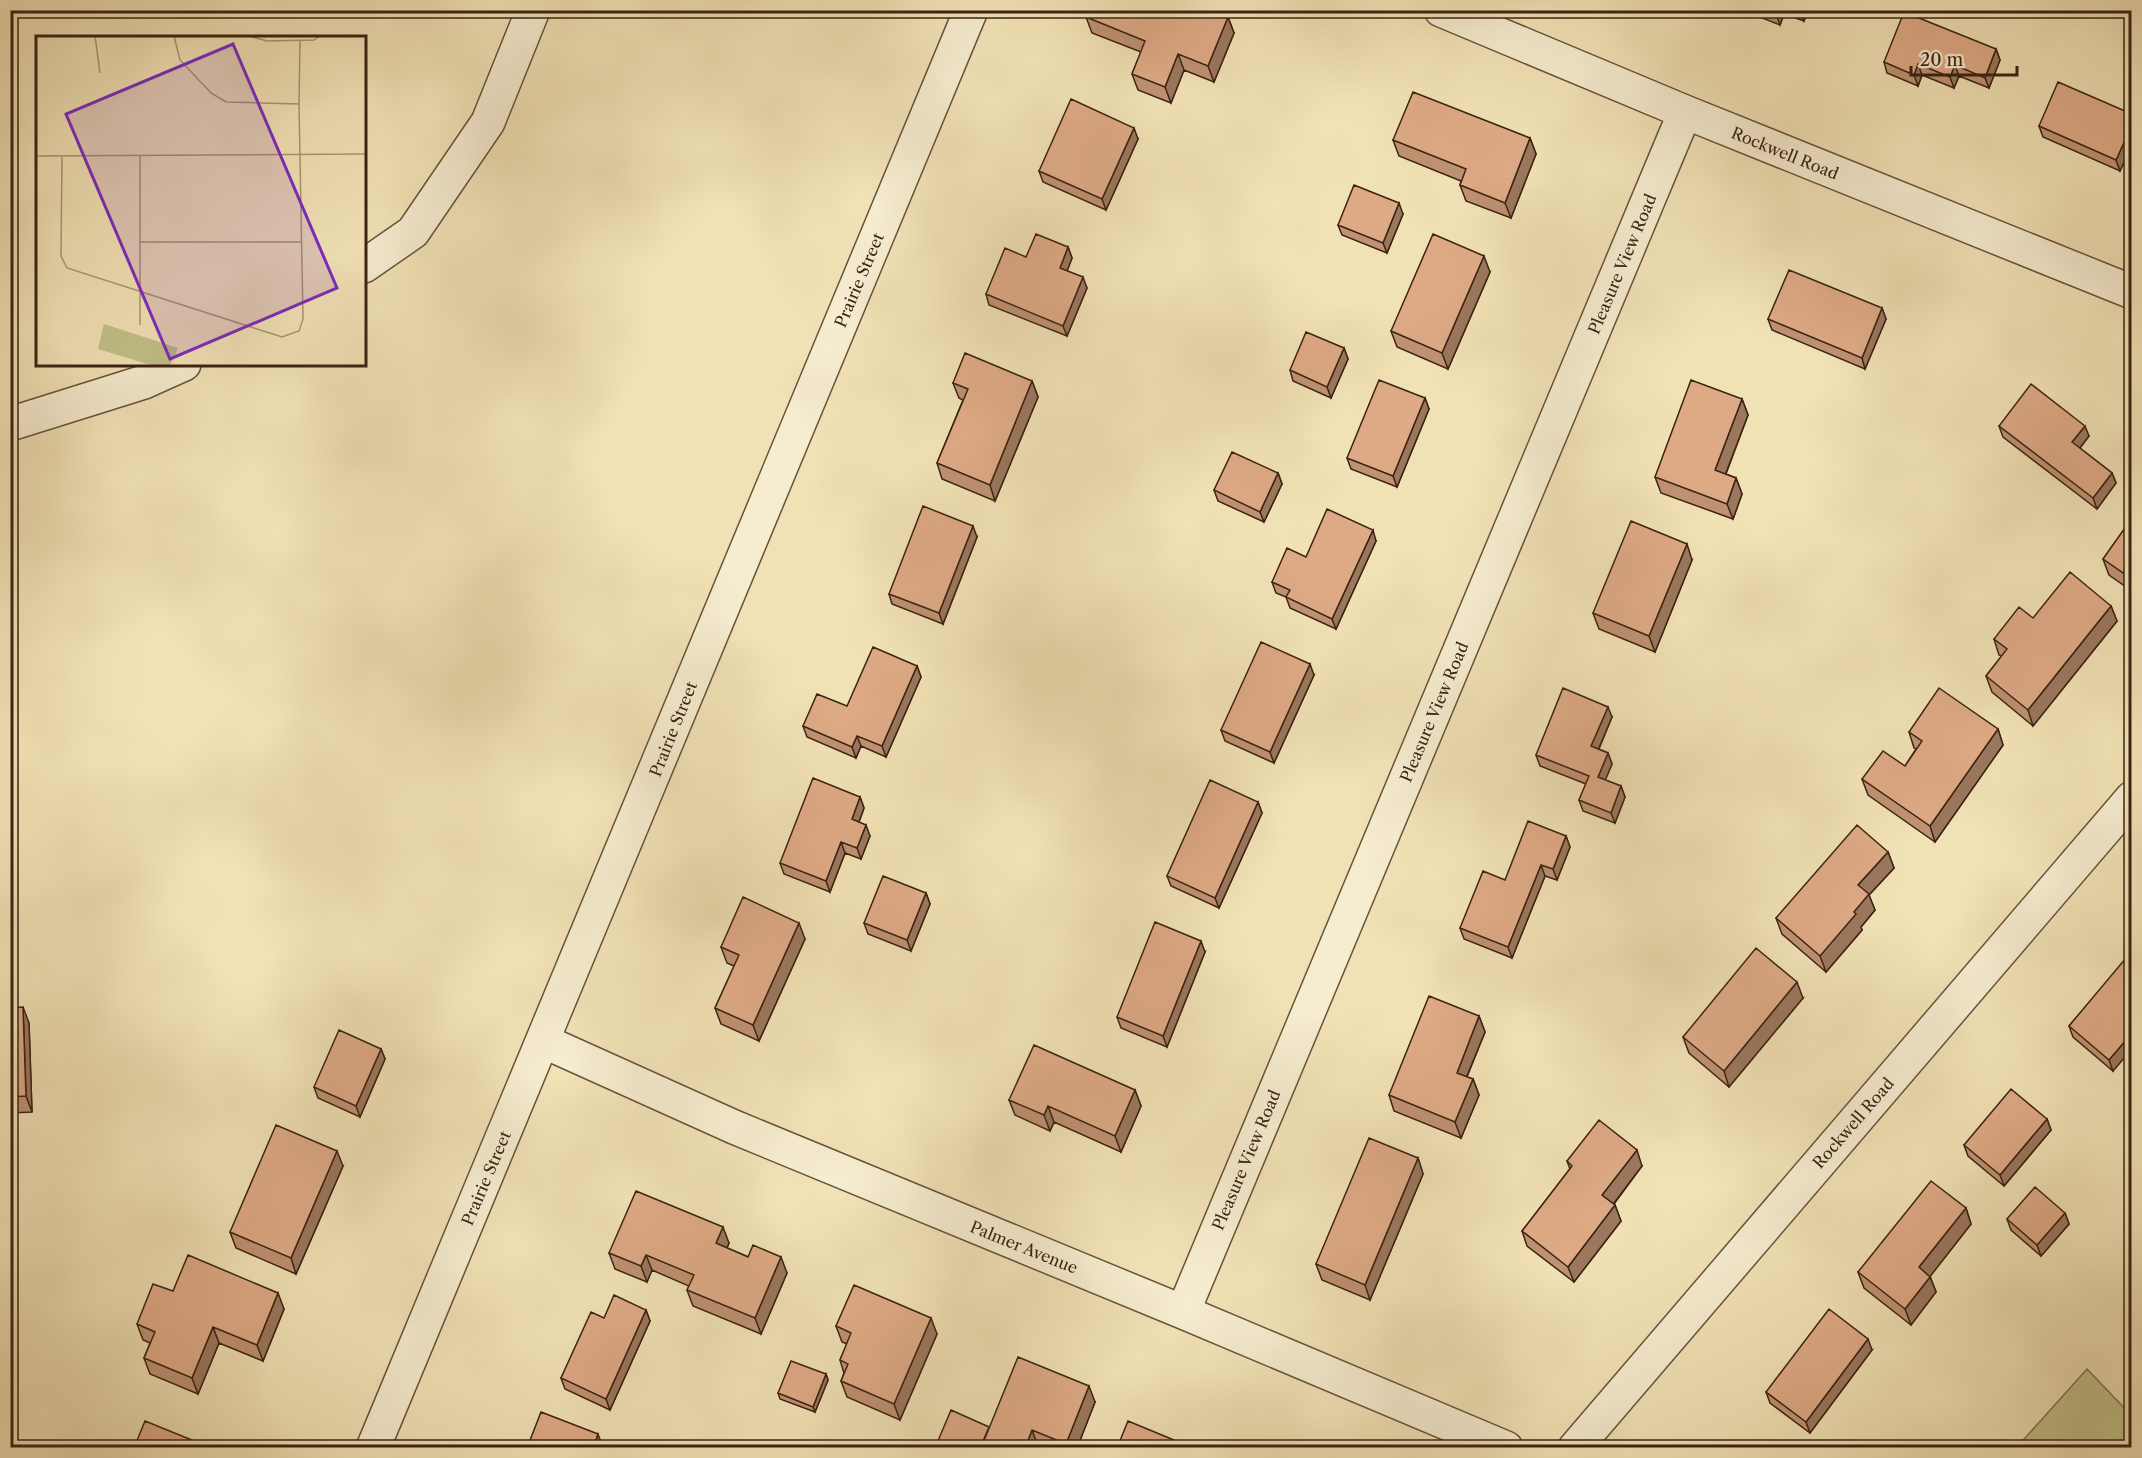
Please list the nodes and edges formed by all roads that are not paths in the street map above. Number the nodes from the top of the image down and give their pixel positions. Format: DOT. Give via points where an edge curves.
graph roads {
  1 [pos="533,10"];
  2 [pos="971,10"];
  3 [pos="1441,10"];
  4 [pos="1685,112"];
  5 [pos="366,265"];
  6 [pos="2132,292"];
  7 [pos="180,366"];
  8 [pos="10,424"];
  9 [pos="2132,798"];
  10 [pos="543,1041"];
  11 [pos="1183,1312"];
  12 [pos="373,1448"];
  13 [pos="1506,1448"];
  14 [pos="1575,1448"];
  1 -- 5 [label="street" via="488,122 413,232"];
  2 -- 10 [label="street, Prairie Street"];
  3 -- 4 [label="street, Rockwell Road"];
  4 -- 6 [label="street, Rockwell Road"];
  4 -- 11 [label="street, Pleasure View Road"];
  7 -- 8 [label="street" via="144,382"];
  9 -- 14 [label="street, Rockwell Road"];
  10 -- 11 [label="street, Palmer Avenue" via="734,1127"];
  10 -- 12 [label="street, Prairie Street"];
  11 -- 13 [label="street, Palmer Avenue"];
}
